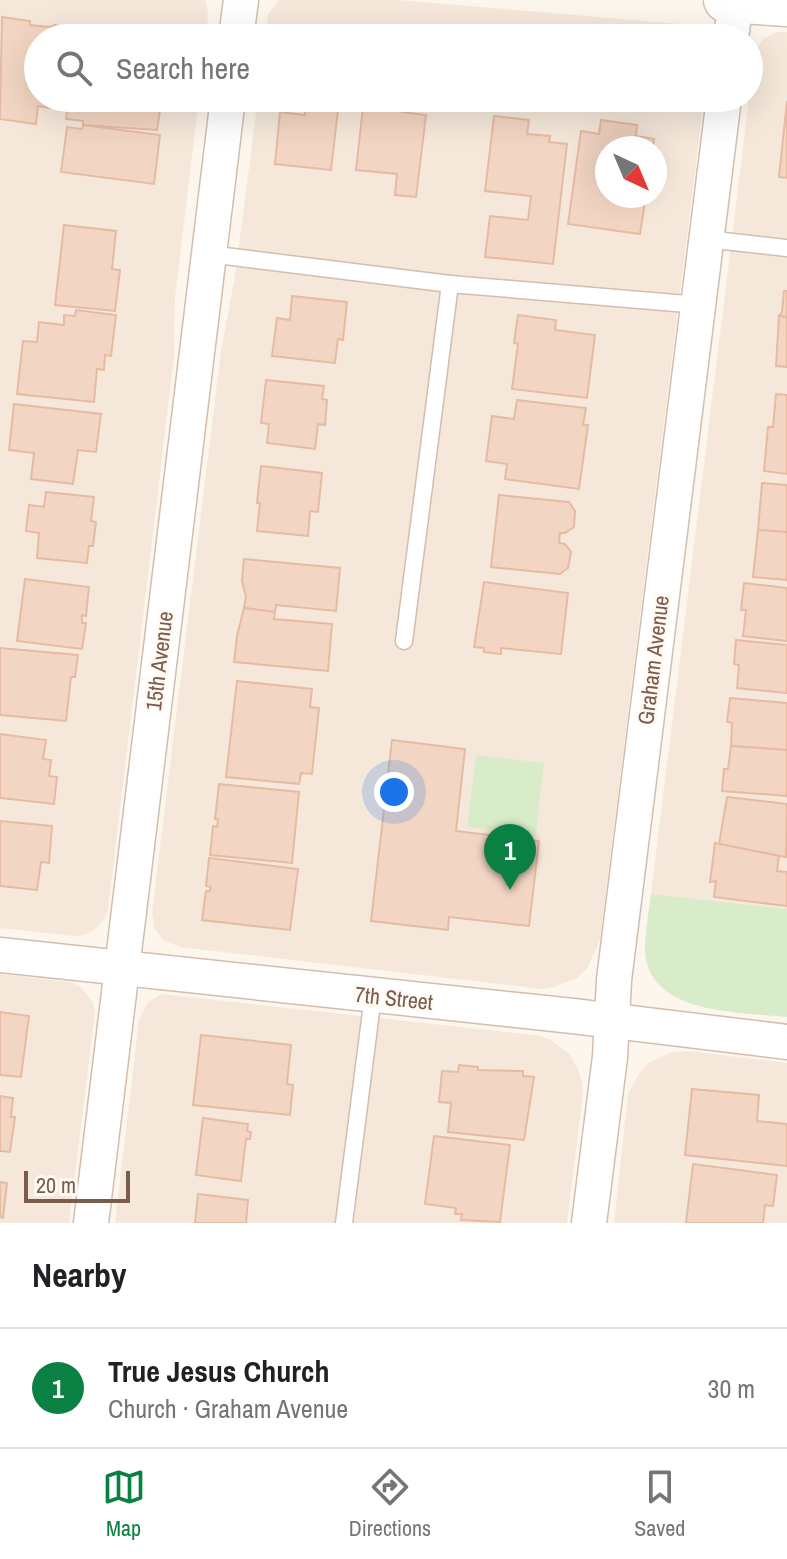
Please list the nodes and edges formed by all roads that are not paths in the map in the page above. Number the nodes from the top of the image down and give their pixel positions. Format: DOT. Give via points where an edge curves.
graph roads {
  1 [pos="241,0"];
  2 [pos="726,0"];
  3 [pos="736,1"];
  4 [pos="787,4"];
  5 [pos="238,24"];
  6 [pos="733,24"];
  7 [pos="226,112"];
  8 [pos="722,112"];
  9 [pos="706,239"];
  10 [pos="787,248"];
  11 [pos="209,254"];
  12 [pos="450,284"];
  13 [pos="699,305"];
  14 [pos="404,641"];
  15 [pos="0,955"];
  16 [pos="121,968"];
  17 [pos="373,996"];
  18 [pos="613,1022"];
  19 [pos="787,1042"];
  20 [pos="91,1223"];
  21 [pos="344,1223"];
  22 [pos="589,1223"];
  1 -- 5 [label="street"];
  2 -- 3 [label="main road"];
  3 -- 4 [label="main road"];
  3 -- 6 [label="street"];
  7 -- 11 [label="street, 15th Avenue"];
  8 -- 9 [label="street, Graham Avenue"];
  9 -- 10 [label="lane"];
  9 -- 13 [label="street, Graham Avenue"];
  11 -- 12 [label="lane"];
  11 -- 16 [label="street, 15th Avenue"];
  12 -- 13 [label="lane"];
  12 -- 14 [label="lane"];
  13 -- 18 [label="street, Graham Avenue" via="614,980"];
  15 -- 16 [label="street, 7th Street"];
  16 -- 17 [label="street, 7th Street"];
  16 -- 20 [label="street, 15th Avenue"];
  17 -- 18 [label="street, 7th Street"];
  17 -- 21 [label="lane"];
  18 -- 19 [label="street, 7th Street"];
  18 -- 22 [label="street, Graham Avenue"];
}
